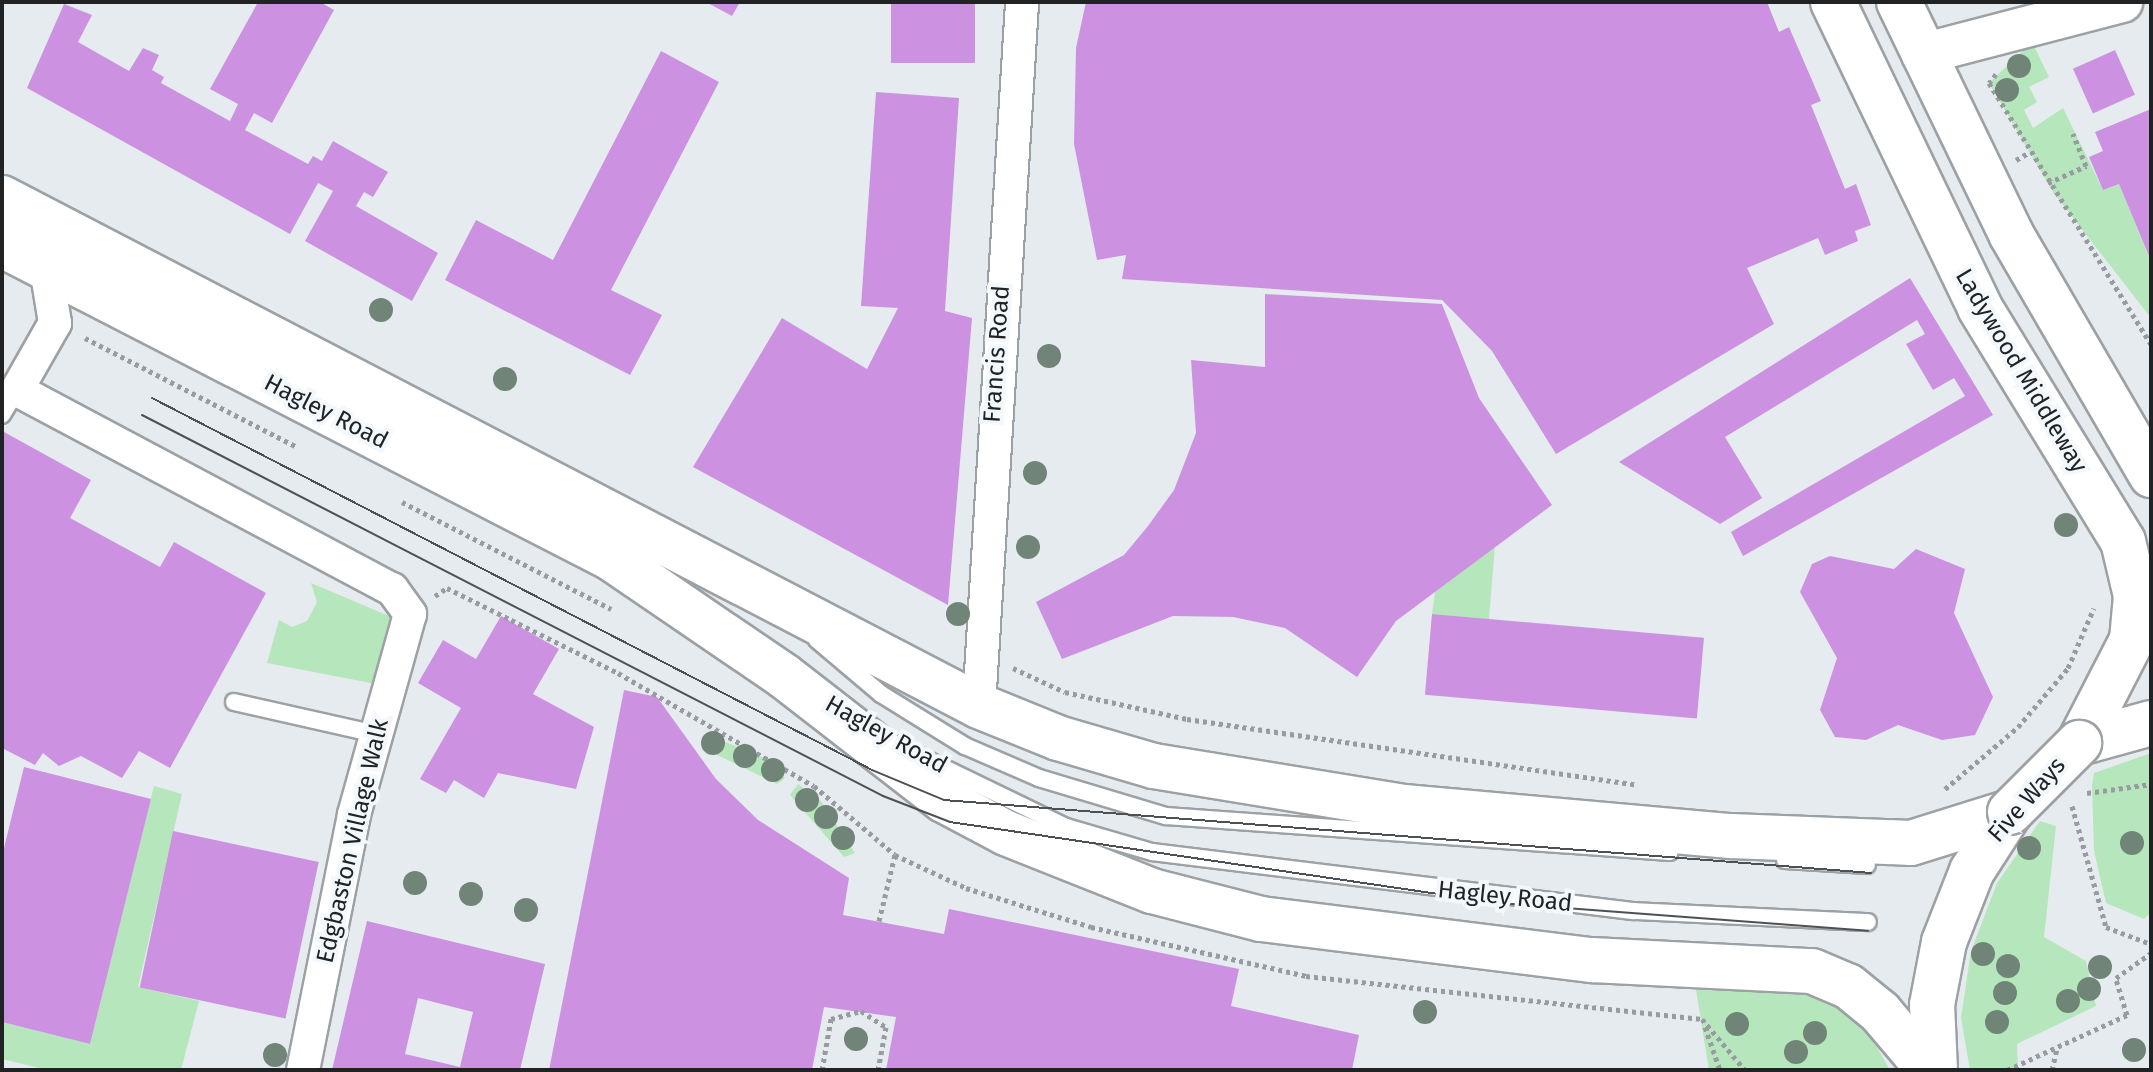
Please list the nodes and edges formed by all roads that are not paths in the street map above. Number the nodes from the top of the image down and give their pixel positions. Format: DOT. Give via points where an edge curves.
graph roads {
  1 [pos="1022,2"];
  2 [pos="1833,2"];
  3 [pos="1899,2"];
  4 [pos="2122,2"];
  5 [pos="1922,54"];
  6 [pos="1868,76"];
  7 [pos="2,198"];
  8 [pos="2,245"];
  9 [pos="46,268"];
  10 [pos="109,301"];
  11 [pos="55,323"];
  12 [pos="9,403"];
  13 [pos="2151,475"];
  14 [pos="792,603"];
  15 [pos="784,676"];
  16 [pos="234,702"];
  17 [pos="979,706"];
  18 [pos="2151,723"];
  19 [pos="376,734"];
  20 [pos="2079,743"];
  21 [pos="2010,812"];
  22 [pos="1693,854"];
  23 [pos="1772,859"];
  24 [pos="1867,865"];
  25 [pos="1868,922"];
  26 [pos="303,1070"];
  27 [pos="1932,1070"];
  1 -- 17 [label="street, Francis Road"];
  2 -- 6 [label="highway, Ladywood Middleway"];
  3 -- 5 [label="highway"];
  4 -- 5 [label="street"];
  5 -- 6 [label="highway"];
  5 -- 13 [label="highway" via="2011,234"];
  6 -- 20 [label="highway, Ladywood Middleway" via="1980,308 2123,541 2136,596 2132,640"];
  7 -- 14 [label="highway, Hagley Road"];
  8 -- 9 [label="highway, Hagley Road"];
  9 -- 10 [label="highway, Hagley Road"];
  9 -- 11 [label="street"];
  10 -- 11 [label="street"];
  10 -- 15 [label="highway, Hagley Road" via="611,558"];
  11 -- 12 [label="street"];
  12 -- 19 [label="street, Edgbaston Village Walk" via="392,589 410,614"];
  14 -- 17 [label="highway, Hagley Road"];
  14 -- 22 [label="lane, Hagley Road" via="847,669 928,725 1039,778 1121,804 1203,822"];
  15 -- 25 [label="lane, Hagley Road" via="897,744 1036,813 1152,852 1634,911"];
  15 -- 27 [label="highway" via="944,800 1006,833 1152,891 1261,919 1560,957 1812,971 1869,1003"];
  16 -- 19 [label="lane"];
  17 -- 21 [label="highway, Hagley Road" via="1154,766 1404,807 1731,836 1911,843"];
  18 -- 20 [label="highway, Five Ways"];
  19 -- 26 [label="street, Edgbaston Village Walk"];
  20 -- 21 [label="highway, Five Ways, bridge"];
  21 -- 27 [label="highway, Five Ways" via="1972,871 1944,942 1932,1005"];
  23 -- 24 [label="lane"];
}
